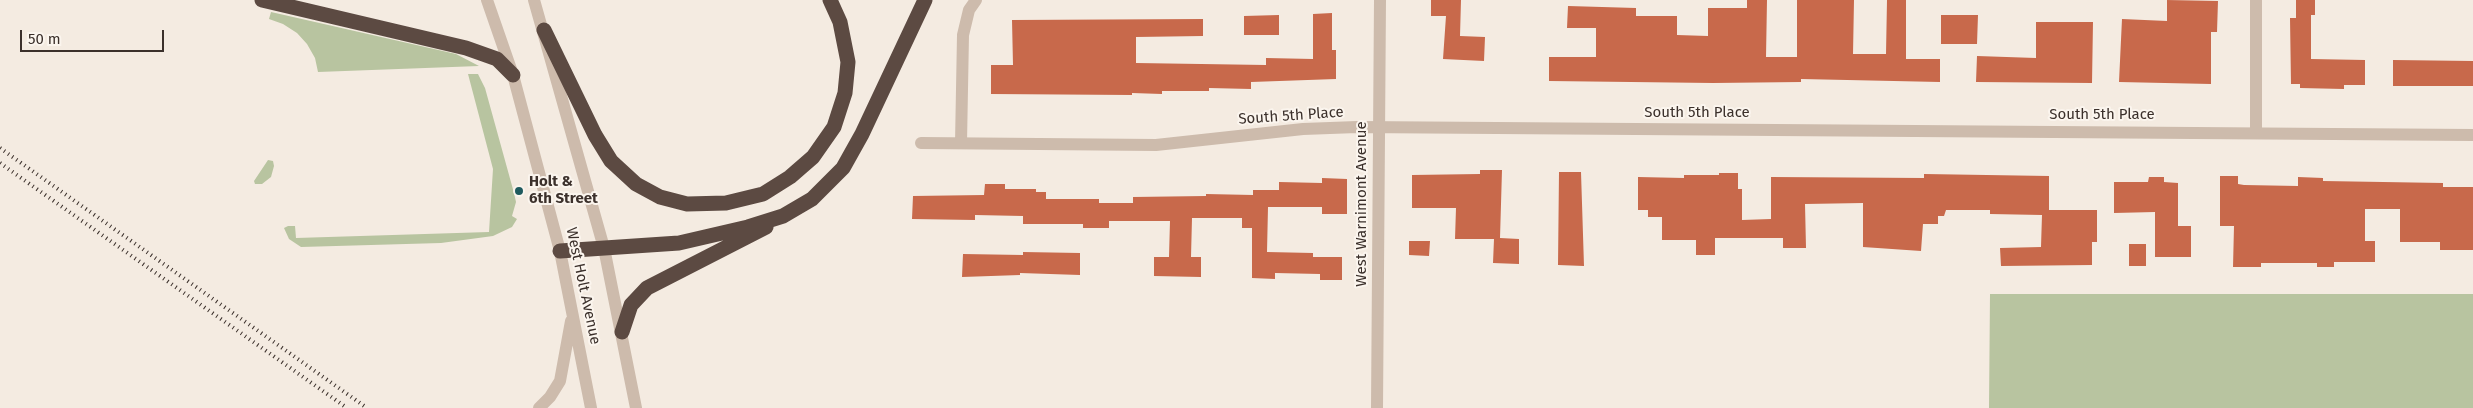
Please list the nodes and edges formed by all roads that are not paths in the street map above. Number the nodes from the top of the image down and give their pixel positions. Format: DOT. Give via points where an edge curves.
graph roads {
  1 [pos="262,0"];
  2 [pos="487,0"];
  3 [pos="534,0"];
  4 [pos="830,0"];
  5 [pos="925,0"];
  6 [pos="976,0"];
  7 [pos="1380,0"];
  8 [pos="2256,0"];
  9 [pos="544,30"];
  10 [pos="513,75"];
  11 [pos="1379,128"];
  12 [pos="2256,132"];
  13 [pos="2473,135"];
  14 [pos="921,143"];
  15 [pos="962,143"];
  16 [pos="783,216"];
  17 [pos="604,248"];
  18 [pos="560,251"];
  19 [pos="572,311"];
  20 [pos="622,332"];
  21 [pos="539,408"];
  22 [pos="591,408"];
  23 [pos="636,408"];
  24 [pos="1377,408"];
  1 -- 10 [label="highway" via="470,49 497,59"];
  2 -- 10 [label="street, West Holt Avenue"];
  3 -- 9 [label="street, West Holt Avenue"];
  4 -- 9 [label="highway" via="840,22 848,62 844,93 834,127 812,157 790,177 763,194 726,203 687,204 660,197 636,184 611,161"];
  5 -- 16 [label="highway" via="843,168 812,199"];
  6 -- 15 [label="street" via="963,35"];
  7 -- 11 [label="street, West Warnimont Avenue"];
  8 -- 12 [label="street"];
  9 -- 17 [label="street, West Holt Avenue"];
  10 -- 18 [label="street, West Holt Avenue"];
  11 -- 12 [label="street, South 5th Place"];
  11 -- 15 [label="street, South 5th Place" via="1303,129 1156,145"];
  11 -- 24 [label="street, West Warnimont Avenue"];
  12 -- 13 [label="street, South 5th Place"];
  14 -- 15 [label="street, South 5th Place"];
  16 -- 17 [label="highway" via="679,243"];
  16 -- 20 [label="highway" via="759,232 646,288 630,305"];
  17 -- 18 [label="highway"];
  17 -- 20 [label="street, West Holt Avenue"];
  18 -- 19 [label="street, West Holt Avenue"];
  19 -- 21 [label="street" via="560,382"];
  19 -- 22 [label="street, West Holt Avenue"];
  20 -- 23 [label="street, West Holt Avenue"];
}
